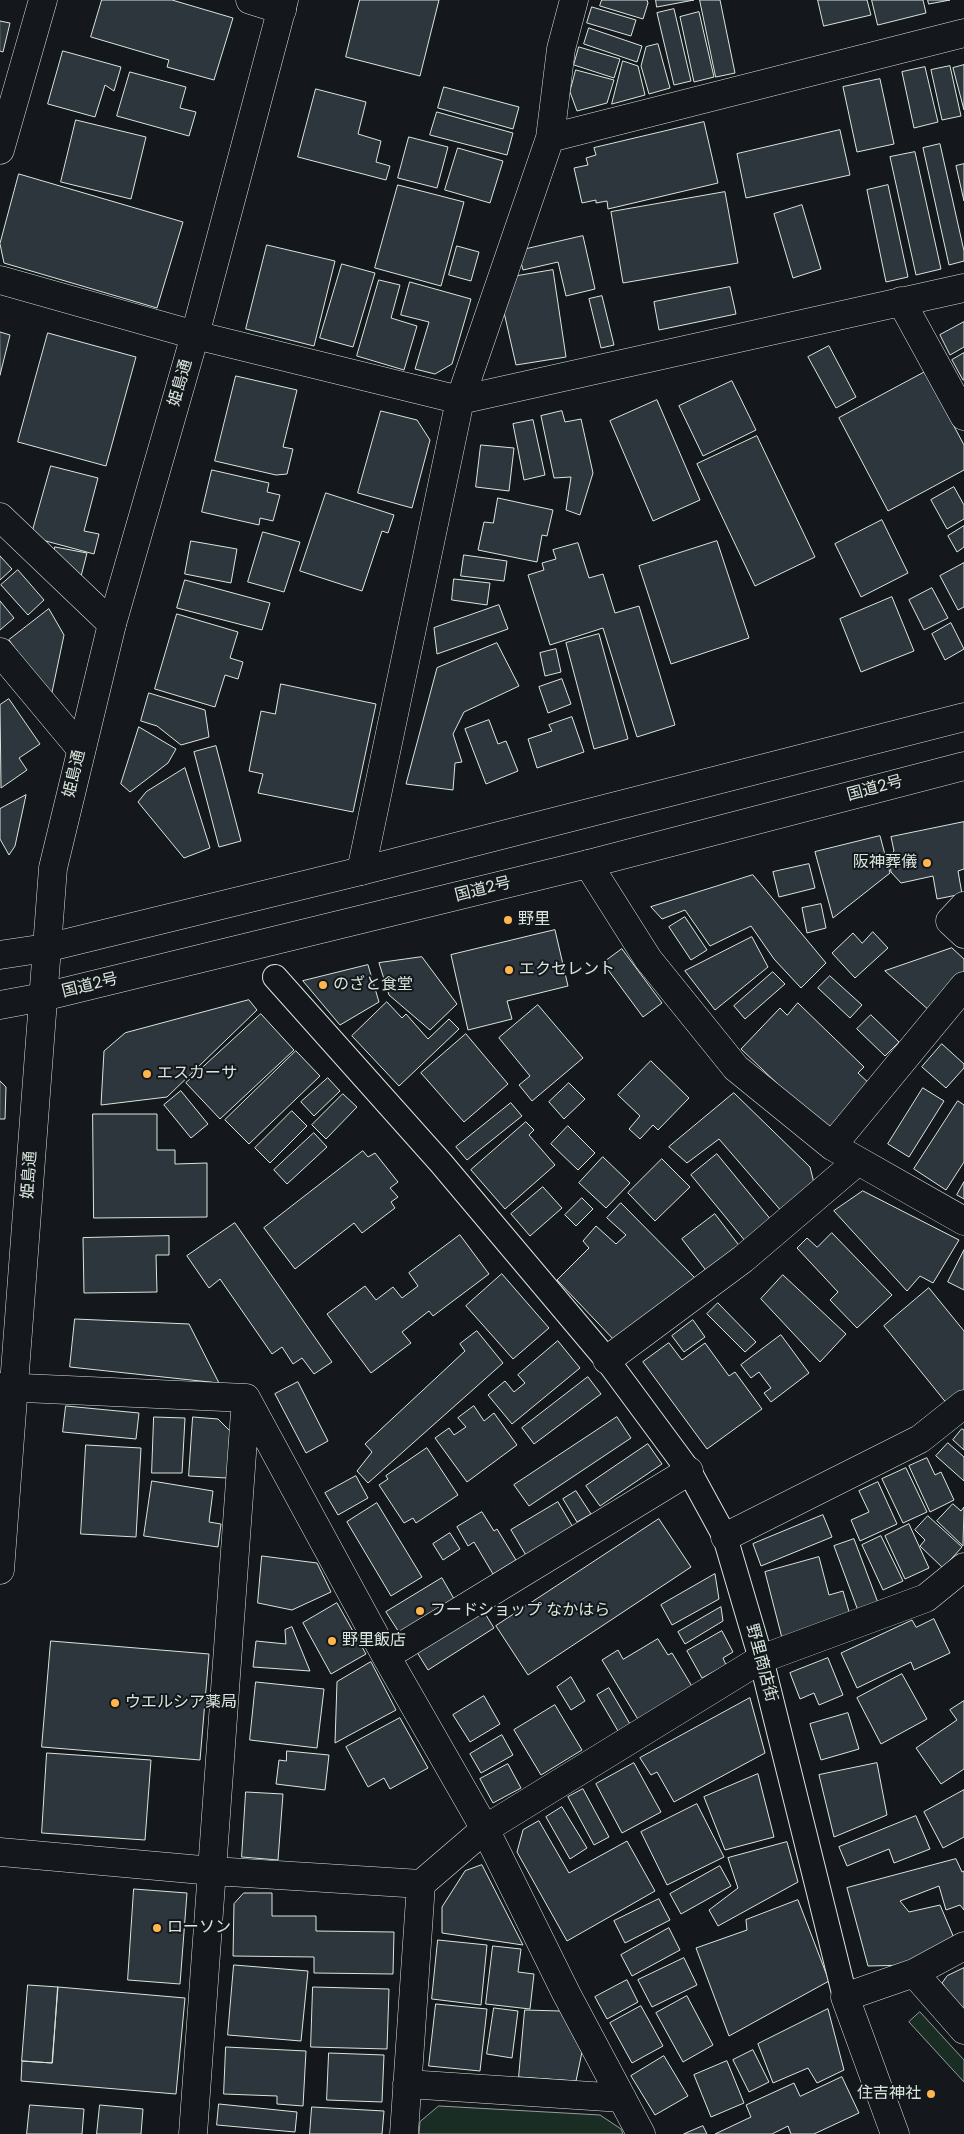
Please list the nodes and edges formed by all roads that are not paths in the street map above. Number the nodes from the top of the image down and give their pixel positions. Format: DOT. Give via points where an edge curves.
graph roads {
  1 [pos="42,0"];
  2 [pos="250,0"];
  3 [pos="574,0"];
  4 [pos="283,5"];
  5 [pos="964,33"];
  6 [pos="550,138"];
  7 [pos="0,150"];
  8 [pos="0,280"];
  9 [pos="964,288"];
  10 [pos="901,301"];
  11 [pos="194,335"];
  12 [pos="460,400"];
  13 [pos="964,416"];
  14 [pos="0,517"];
  15 [pos="112,624"];
  16 [pos="0,652"];
  17 [pos="964,717"];
  18 [pos="81,749"];
  19 [pos="964,766"];
  20 [pos="588,864"];
  21 [pos="361,871"];
  22 [pos="964,906"];
  23 [pos="964,934"];
  24 [pos="46,948"];
  25 [pos="0,955"];
  26 [pos="275,976"];
  27 [pos="964,986"];
  28 [pos="43,997"];
  29 [pos="0,1005"];
  30 [pos="832,1146"];
  31 [pos="858,1161"];
  32 [pos="964,1221"];
  33 [pos="607,1360"];
  34 [pos="7,1388"];
  35 [pos="246,1398"];
  36 [pos="964,1404"];
  37 [pos="689,1471"];
  38 [pos="725,1537"];
  39 [pos="964,1567"];
  40 [pos="0,1570"];
  41 [pos="386,1656"];
  42 [pos="761,1659"];
  43 [pos="484,1830"];
  44 [pos="0,1852"];
  45 [pos="213,1871"];
  46 [pos="421,1884"];
  47 [pos="964,1946"];
  48 [pos="914,1973"];
  49 [pos="846,1997"];
  50 [pos="964,2030"];
  51 [pos="408,2084"];
  52 [pos="622,2098"];
  53 [pos="193,2134"];
  54 [pos="404,2134"];
  55 [pos="641,2134"];
  56 [pos="895,2134"];
  1 -- 7 [label="main road"];
  2 -- 4 [label="main road"];
  3 -- 6 [label="main road" via="561,50"];
  4 -- 11 [label="main road, 姫島通"];
  5 -- 6 [label="main road"];
  6 -- 12 [label="main road"];
  8 -- 11 [label="main road"];
  9 -- 10 [label="main road"];
  10 -- 12 [label="main road"];
  10 -- 13 [label="main road"];
  11 -- 12 [label="main road"];
  11 -- 15 [label="main road, 姫島通"];
  12 -- 21 [label="main road"];
  14 -- 15 [label="main road"];
  15 -- 18 [label="main road, 姫島通"];
  16 -- 18 [label="main road"];
  17 -- 21 [label="main road"];
  18 -- 24 [label="main road, 姫島通" via="53,868"];
  19 -- 20 [label="main road, 国道2号"];
  20 -- 28 [label="main road, 国道2号"];
  20 -- 30 [label="main road" via="648,959 736,1068"];
  21 -- 24 [label="main road"];
  22 -- 23 [label="main road" via="950,921"];
  24 -- 25 [label="main road"];
  24 -- 28 [label="main road, 姫島通"];
  26 -- 33 [label="street, 野里商店街" via="447,1171"];
  27 -- 30 [label="main road"];
  28 -- 29 [label="main road, 国道2号"];
  28 -- 34 [label="main road, 姫島通"];
  30 -- 31 [label="main road"];
  31 -- 32 [label="main road"];
  31 -- 33 [label="main road" via="743,1259"];
  33 -- 37 [label="street, 野里商店街"];
  34 -- 35 [label="main road"];
  34 -- 40 [label="main road, 姫島通"];
  35 -- 41 [label="main road"];
  35 -- 45 [label="main road"];
  36 -- 38 [label="main road" via="920,1439"];
  37 -- 38 [label="street, 野里商店街"];
  37 -- 41 [label="main road"];
  38 -- 42 [label="street, 野里商店街"];
  39 -- 42 [label="main road" via="926,1598"];
  41 -- 43 [label="main road"];
  42 -- 43 [label="main road"];
  42 -- 49 [label="street, 野里商店街"];
  43 -- 46 [label="main road"];
  43 -- 52 [label="main road"];
  44 -- 45 [label="main road"];
  45 -- 46 [label="main road"];
  45 -- 53 [label="main road"];
  46 -- 51 [label="main road"];
  47 -- 48 [label="main road"];
  48 -- 49 [label="main road"];
  48 -- 50 [label="main road"];
  49 -- 56 [label="main road"];
  51 -- 52 [label="main road"];
  51 -- 54 [label="main road"];
  52 -- 55 [label="main road"];
}
